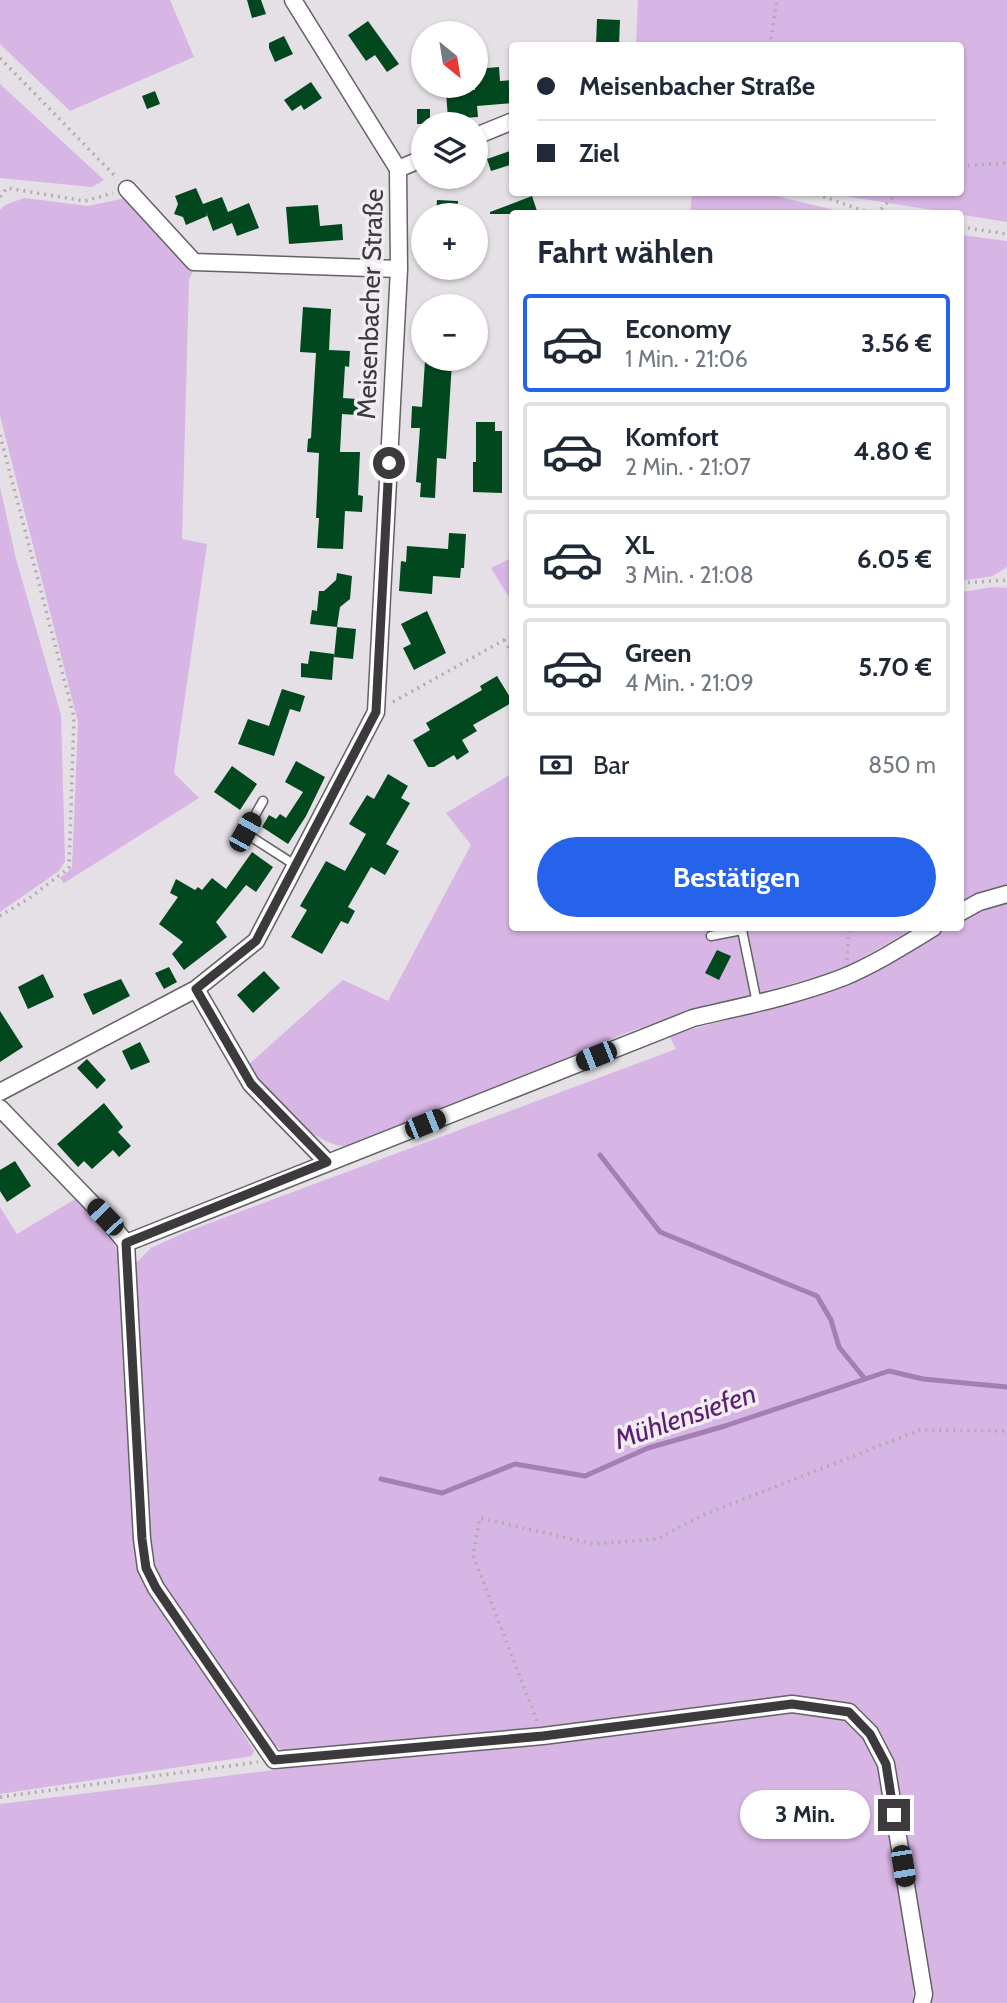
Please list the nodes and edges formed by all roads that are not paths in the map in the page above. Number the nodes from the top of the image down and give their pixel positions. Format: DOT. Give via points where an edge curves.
graph roads {
  1 [pos="293,0"];
  2 [pos="509,123"];
  3 [pos="488,131"];
  4 [pos="411,164"];
  5 [pos="398,169"];
  6 [pos="127,189"];
  7 [pos="399,269"];
  8 [pos="263,801"];
  9 [pos="295,865"];
  10 [pos="1007,894"];
  11 [pos="964,910"];
  12 [pos="737,931"];
  13 [pos="742,931"];
  14 [pos="928,931"];
  15 [pos="711,936"];
  16 [pos="196,989"];
  17 [pos="757,1003"];
  18 [pos="0,1092"];
  19 [pos="0,1108"];
  20 [pos="327,1162"];
  21 [pos="126,1243"];
  22 [pos="922,2003"];
  1 -- 5 [label="street, Meisenbacher Straße"];
  2 -- 3 [label="street"];
  4 -- 5 [label="street"];
  5 -- 7 [label="street, Meisenbacher Straße"];
  6 -- 7 [label="street" via="194,262"];
  7 -- 9 [label="street, Meisenbacher Straße" via="376,712"];
  8 -- 9 [label="lane" via="245,832"];
  9 -- 16 [label="street, Meisenbacher Straße" via="256,941"];
  10 -- 11 [label="street"];
  12 -- 15 [label="lane"];
  13 -- 17 [label="lane"];
  14 -- 17 [label="street" via="845,976"];
  16 -- 18 [label="street, Meisenbacher Straße"];
  16 -- 20 [label="street" via="251,1084"];
  17 -- 20 [label="street" via="693,1018"];
  19 -- 21 [label="street"];
  20 -- 21 [label="street"];
  21 -- 22 [label="street" via="146,1568 274,1760 543,1736 792,1704 849,1712 870,1734 886,1764"];
}
